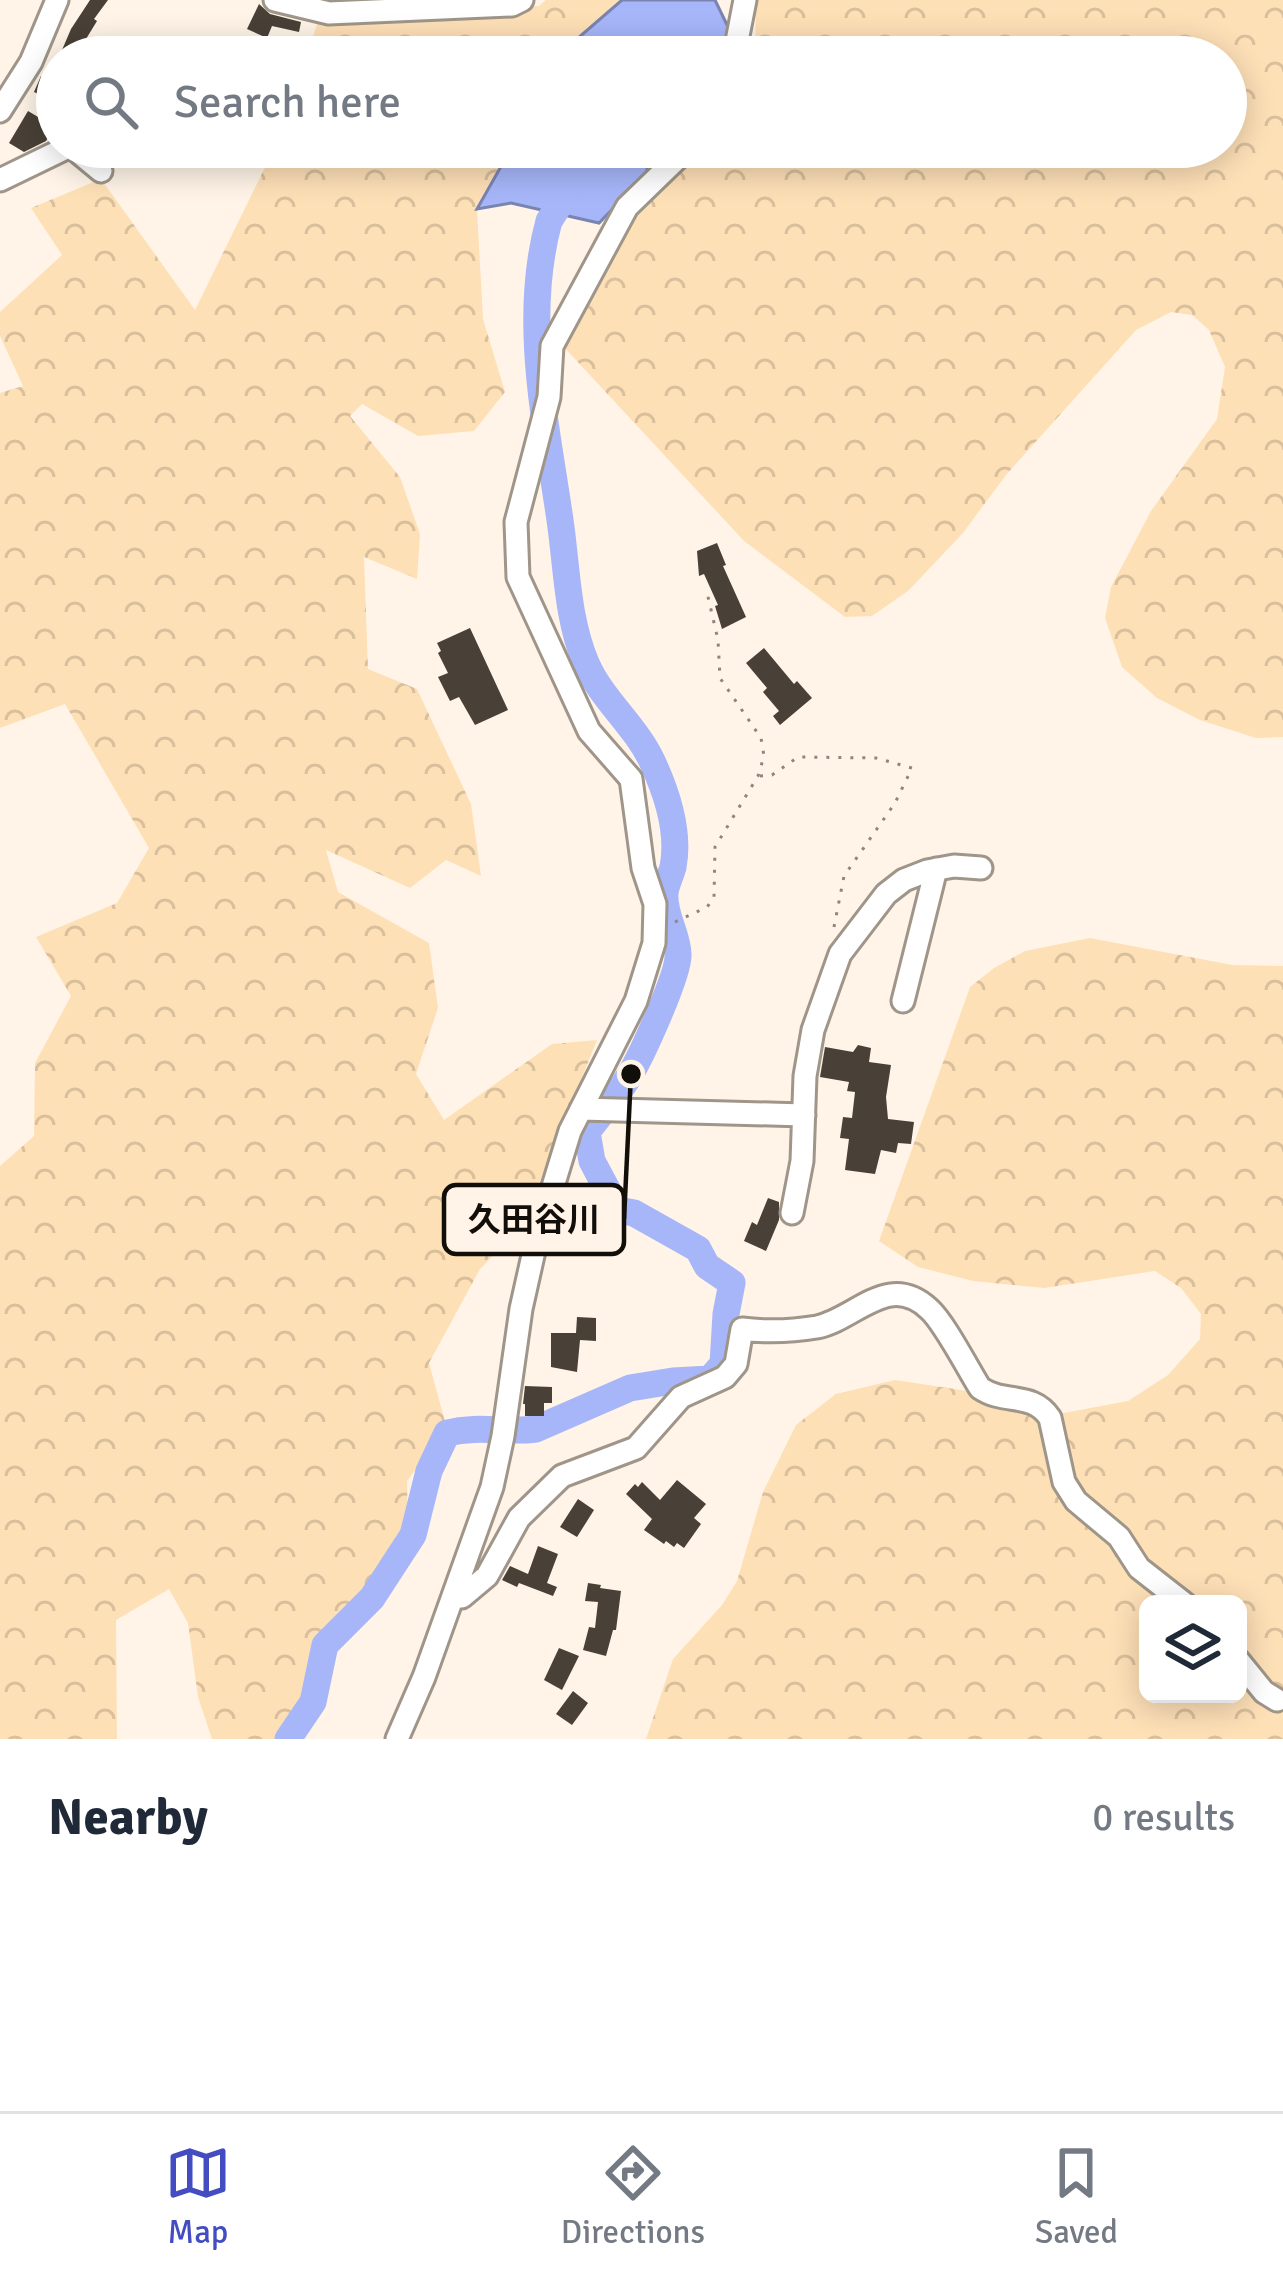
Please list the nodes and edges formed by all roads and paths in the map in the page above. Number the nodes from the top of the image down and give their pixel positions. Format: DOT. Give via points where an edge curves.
graph roads {
  1 [pos="57,0"];
  2 [pos="274,0"];
  3 [pos="522,0"];
  4 [pos="745,0"];
  5 [pos="42,36"];
  6 [pos="738,36"];
  7 [pos="36,50"];
  8 [pos="0,111"];
  9 [pos="36,163"];
  10 [pos="97,168"];
  11 [pos="667,168"];
  12 [pos="101,171"];
  13 [pos="0,180"];
  14 [pos="706,588"];
  15 [pos="758,776"];
  16 [pos="981,868"];
  17 [pos="936,869"];
  18 [pos="667,928"];
  19 [pos="840,954"];
  20 [pos="903,1001"];
  21 [pos="588,1110"];
  22 [pos="804,1115"];
  23 [pos="792,1213"];
  24 [pos="1174,1595"];
  25 [pos="453,1596"];
  26 [pos="1247,1671"];
  27 [pos="1277,1700"];
  28 [pos="397,1739"];
  1 -- 5 [label="street"];
  2 -- 3 [label="street" via="329,13"];
  4 -- 6 [label="street"];
  7 -- 8 [label="street"];
  9 -- 13 [label="street"];
  10 -- 12 [label="street"];
  11 -- 21 [label="street" via="627,207 552,346 549,397 516,522 518,577 589,731 631,778 656,904 636,1001"];
  14 -- 15 [label="path" via="720,678 760,738"];
  15 -- 18 [label="path" via="715,847 714,898"];
  15 -- 19 [label="path" via="798,758 876,758 912,768 844,876 830,943"];
  16 -- 17 [label="street"];
  17 -- 19 [label="street" via="886,895"];
  17 -- 20 [label="street"];
  19 -- 22 [label="street" via="813,1030"];
  21 -- 22 [label="street"];
  21 -- 25 [label="street" via="570,1131 536,1242 492,1487"];
  22 -- 23 [label="street"];
  24 -- 25 [label="street" via="1076,1501 1046,1410 980,1388 931,1310 893,1293 818,1326 742,1329 736,1364 725,1377 681,1397 636,1448 562,1475 519,1518 488,1576"];
  25 -- 28 [label="street"];
  26 -- 27 [label="street"];
}
